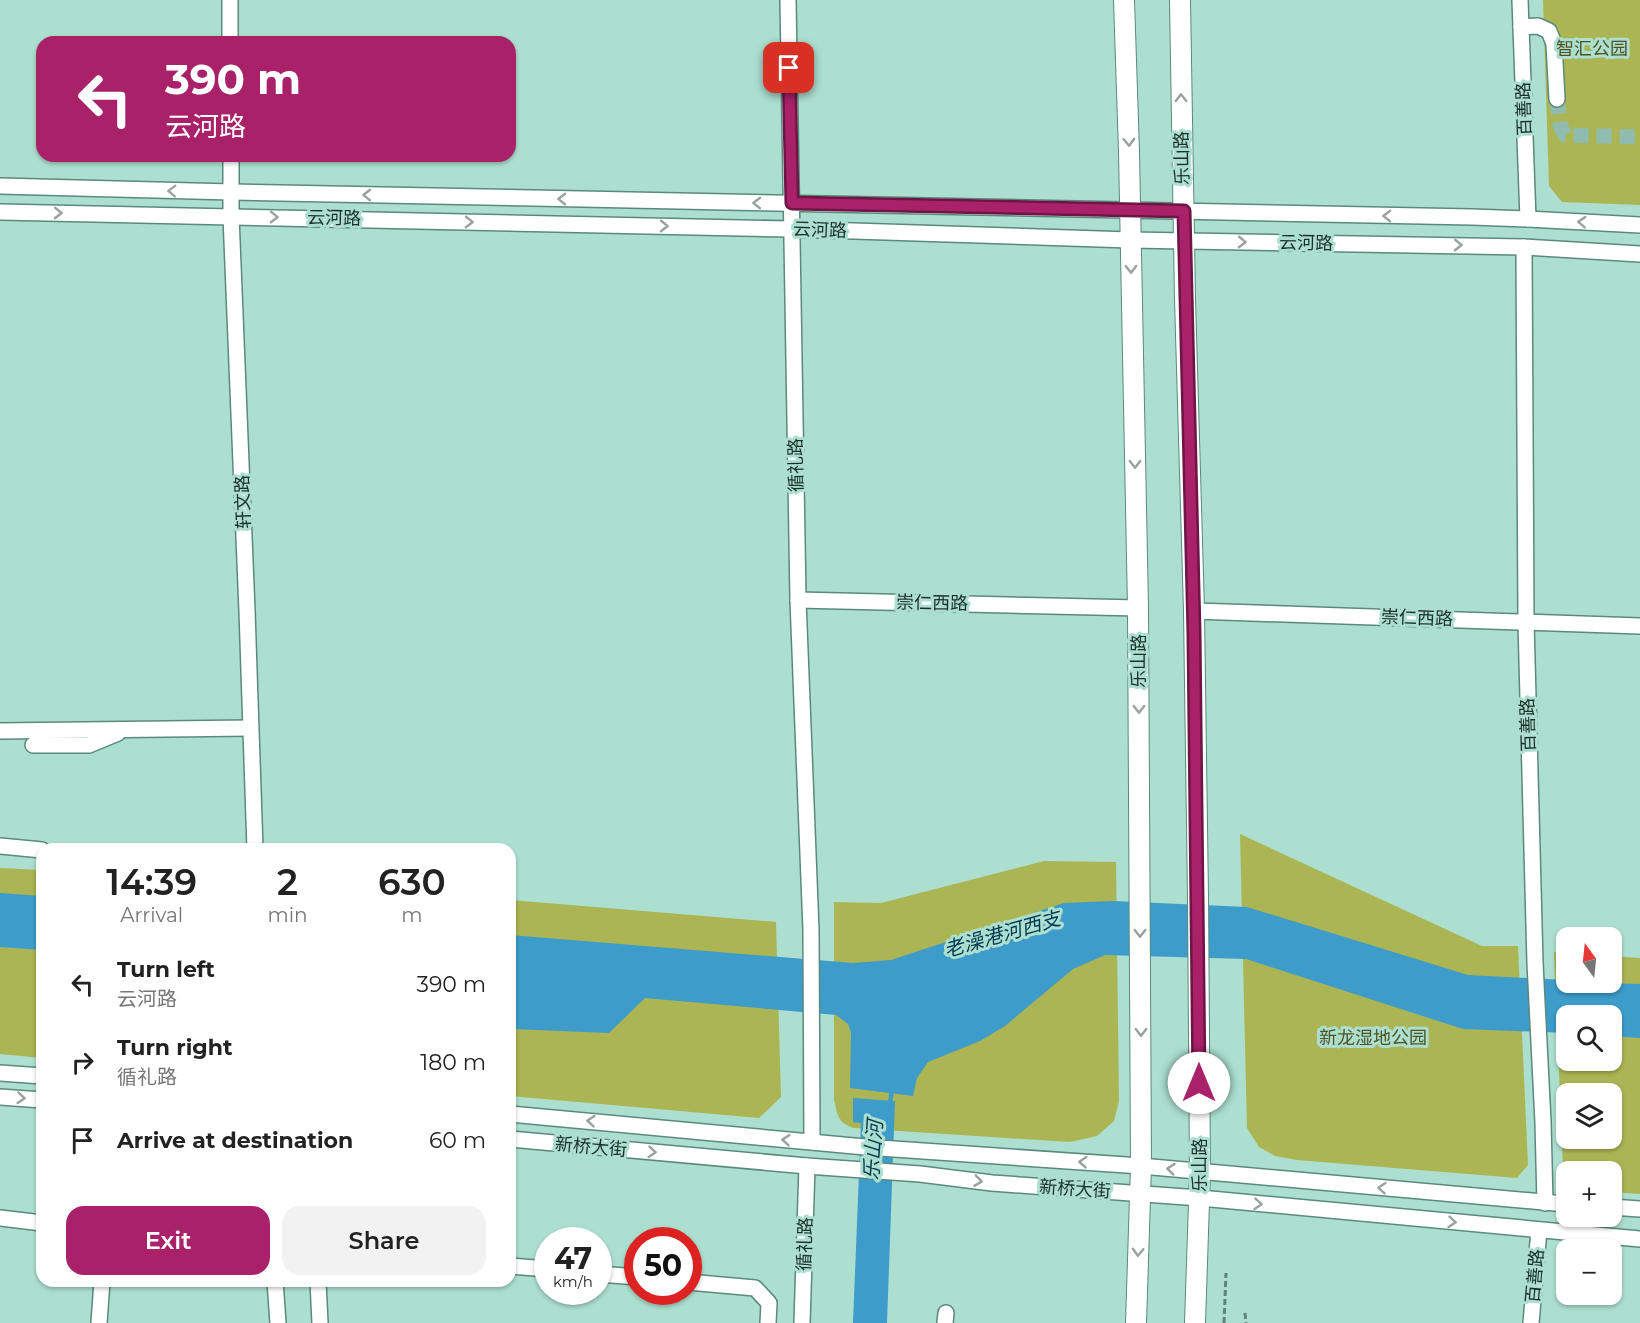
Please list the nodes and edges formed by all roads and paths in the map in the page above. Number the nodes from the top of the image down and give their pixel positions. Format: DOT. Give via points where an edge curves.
graph roads {
  1 [pos="230,0"];
  2 [pos="788,0"];
  3 [pos="1124,0"];
  4 [pos="1180,0"];
  5 [pos="1520,0"];
  6 [pos="1521,27"];
  7 [pos="230,36"];
  8 [pos="1557,99"];
  9 [pos="231,162"];
  10 [pos="0,186"];
  11 [pos="232,192"];
  12 [pos="792,203"];
  13 [pos="1130,210"];
  14 [pos="1184,211"];
  15 [pos="0,212"];
  16 [pos="231,216"];
  17 [pos="1528,219"];
  18 [pos="1640,225"];
  19 [pos="791,229"];
  20 [pos="1130,240"];
  21 [pos="1184,241"];
  22 [pos="1524,247"];
  23 [pos="1640,254"];
  24 [pos="798,600"];
  25 [pos="1138,608"];
  26 [pos="1194,611"];
  27 [pos="1526,621"];
  28 [pos="1640,626"];
  29 [pos="250,728"];
  30 [pos="127,730"];
  31 [pos="0,731"];
  32 [pos="33,745"];
  33 [pos="255,843"];
  34 [pos="0,846"];
  35 [pos="36,849"];
  36 [pos="0,1073"];
  37 [pos="36,1076"];
  38 [pos="0,1096"];
  39 [pos="36,1099"];
  40 [pos="516,1115"];
  41 [pos="516,1140"];
  42 [pos="812,1142"];
  43 [pos="807,1166"];
  44 [pos="1141,1166"];
  45 [pos="1200,1172"];
  46 [pos="1140,1194"];
  47 [pos="1200,1198"];
  48 [pos="1545,1203"];
  49 [pos="1556,1204"];
  50 [pos="1622,1208"];
  51 [pos="1640,1209"];
  52 [pos="0,1218"];
  53 [pos="36,1222"];
  54 [pos="1539,1230"];
  55 [pos="1640,1239"];
  56 [pos="516,1266"];
  57 [pos="534,1268"];
  58 [pos="1226,1273"];
  59 [pos="702,1283"];
  60 [pos="102,1287"];
  61 [pos="275,1287"];
  62 [pos="318,1287"];
  63 [pos="1245,1313"];
  64 [pos="99,1323"];
  65 [pos="278,1323"];
  66 [pos="320,1323"];
  67 [pos="768,1323"];
  68 [pos="802,1323"];
  69 [pos="1136,1323"];
  70 [pos="1195,1323"];
  71 [pos="1224,1323"];
  72 [pos="1246,1323"];
  73 [pos="1531,1323"];
  1 -- 7 [label="street"];
  2 -- 12 [label="street, 循礼路"];
  3 -- 13 [label="main road, 乐山路, one-way"];
  14 -- 4 [label="main road, 乐山路, one-way"];
  5 -- 6 [label="street, 百善路"];
  6 -- 8 [label="street" via="1539,26 1550,31"];
  6 -- 17 [label="street, 百善路"];
  9 -- 11 [label="street, 轩文路"];
  11 -- 10 [label="street, 云河路, one-way"];
  12 -- 11 [label="street, 云河路, one-way"];
  11 -- 16 [label="street, 轩文路"];
  12 -- 13 [label="street, 云河路"];
  12 -- 19 [label="street, 循礼路"];
  13 -- 14 [label="street, 云河路"];
  13 -- 20 [label="main road, 乐山路"];
  17 -- 14 [label="street, 云河路, one-way"];
  14 -- 21 [label="main road, 乐山路"];
  15 -- 16 [label="street, 云河路, one-way"];
  16 -- 19 [label="street, 云河路, one-way"];
  16 -- 29 [label="street, 轩文路"];
  18 -- 17 [label="street, 云河路, one-way"];
  19 -- 20 [label="street, 云河路"];
  19 -- 24 [label="street, 循礼路"];
  20 -- 21 [label="street, 云河路"];
  20 -- 25 [label="main road, 乐山路, one-way"];
  21 -- 22 [label="street, 云河路, one-way"];
  21 -- 26 [label="main road, 乐山路"];
  22 -- 23 [label="street, 云河路"];
  22 -- 27 [label="street, 百善路"];
  24 -- 25 [label="street, 崇仁西路"];
  24 -- 42 [label="street, 循礼路" via="811,930"];
  25 -- 44 [label="main road, 乐山路, one-way"];
  26 -- 27 [label="street, 崇仁西路"];
  26 -- 45 [label="main road, 乐山路"];
  27 -- 28 [label="street, 崇仁西路"];
  27 -- 48 [label="street, 百善路"];
  29 -- 30 [label="street"];
  29 -- 33 [label="street, 轩文路"];
  30 -- 31 [label="street"];
  30 -- 32 [label="street" via="89,745"];
  34 -- 35 [label="street"];
  36 -- 37 [label="street"];
  38 -- 39 [label="street, one-way"];
  42 -- 40 [label="street, 新桥大街, one-way"];
  41 -- 43 [label="street, 新桥大街, one-way"];
  44 -- 42 [label="street, 新桥大街, one-way"];
  43 -- 46 [label="street, 新桥大街, one-way"];
  43 -- 68 [label="street, 循礼路"];
  45 -- 44 [label="street, 新桥大街, one-way"];
  44 -- 46 [label="main road, 乐山路"];
  45 -- 47 [label="main road, 乐山路"];
  48 -- 45 [label="street, 新桥大街, one-way"];
  46 -- 47 [label="street, 新桥大街"];
  46 -- 69 [label="main road, 乐山路, one-way"];
  47 -- 54 [label="street, 新桥大街, one-way"];
  47 -- 70 [label="main road, 乐山路"];
  48 -- 49 [label="street, 新桥大街"];
  50 -- 51 [label="street"];
  52 -- 53 [label="street"];
  54 -- 55 [label="street, 新桥大街"];
  54 -- 73 [label="street, 百善路"];
  56 -- 57 [label="street"];
  58 -- 71 [label="path"];
  59 -- 67 [label="street" via="755,1288 769,1303"];
  60 -- 64 [label="street"];
  61 -- 65 [label="street"];
  62 -- 66 [label="street"];
  63 -- 72 [label="path"];
}
